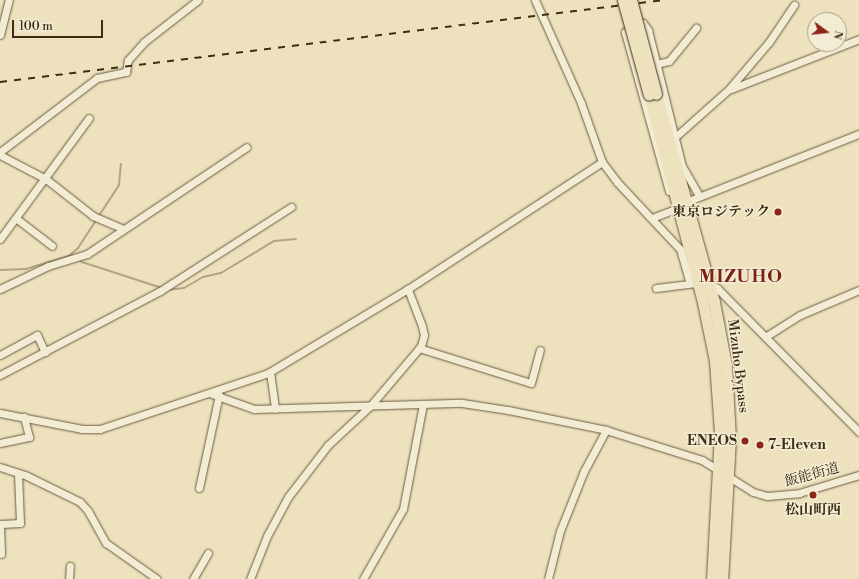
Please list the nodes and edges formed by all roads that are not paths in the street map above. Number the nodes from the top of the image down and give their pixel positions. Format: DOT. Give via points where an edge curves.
graph roads {
  1 [pos="9,0"];
  2 [pos="198,0"];
  3 [pos="535,0"];
  4 [pos="623,0"];
  5 [pos="631,0"];
  6 [pos="794,5"];
  7 [pos="696,28"];
  8 [pos="0,35"];
  9 [pos="859,39"];
  10 [pos="656,64"];
  11 [pos="729,90"];
  12 [pos="652,94"];
  13 [pos="89,118"];
  14 [pos="859,134"];
  15 [pos="674,138"];
  16 [pos="247,147"];
  17 [pos="0,152"];
  18 [pos="0,155"];
  19 [pos="602,162"];
  20 [pos="46,179"];
  21 [pos="699,196"];
  22 [pos="686,202"];
  23 [pos="291,207"];
  24 [pos="677,212"];
  25 [pos="652,218"];
  26 [pos="17,219"];
  27 [pos="123,230"];
  28 [pos="0,239"];
  29 [pos="52,246"];
  30 [pos="699,283"];
  31 [pos="656,288"];
  32 [pos="0,289"];
  33 [pos="408,289"];
  34 [pos="859,290"];
  35 [pos="765,336"];
  36 [pos="419,348"];
  37 [pos="540,350"];
  38 [pos="45,352"];
  39 [pos="0,355"];
  40 [pos="270,372"];
  41 [pos="0,375"];
  42 [pos="216,394"];
  43 [pos="423,404"];
  44 [pos="371,405"];
  45 [pos="276,409"];
  46 [pos="0,413"];
  47 [pos="24,417"];
  48 [pos="606,430"];
  49 [pos="859,432"];
  50 [pos="0,443"];
  51 [pos="0,466"];
  52 [pos="717,470"];
  53 [pos="18,473"];
  54 [pos="859,475"];
  55 [pos="727,477"];
  56 [pos="199,488"];
  57 [pos="0,524"];
  58 [pos="208,553"];
  59 [pos="1,554"];
  60 [pos="70,566"];
  61 [pos="69,579"];
  62 [pos="157,579"];
  63 [pos="193,579"];
  64 [pos="250,579"];
  65 [pos="363,579"];
  66 [pos="548,579"];
  67 [pos="712,579"];
  68 [pos="722,579"];
  1 -- 8 [label="street"];
  2 -- 17 [label="street" via="144,42 128,60 126,72 96,78"];
  3 -- 19 [label="street" via="581,103"];
  4 -- 12 [label="highway, Mizuho Bypass, bridge"];
  5 -- 12 [label="highway, Mizuho Bypass, bridge"];
  6 -- 11 [label="street" via="769,42"];
  7 -- 10 [label="street" via="669,61"];
  9 -- 11 [label="street"];
  10 -- 15 [label="street"];
  10 -- 24 [label="street" via="648,30 643,23 632,25 625,32 658,155"];
  11 -- 15 [label="street"];
  12 -- 22 [label="highway, Mizuho Bypass"];
  12 -- 24 [label="highway, Mizuho Bypass"];
  13 -- 20 [label="street"];
  14 -- 21 [label="street"];
  15 -- 21 [label="street" via="684,172"];
  16 -- 27 [label="street"];
  18 -- 20 [label="street"];
  19 -- 25 [label="street" via="617,182"];
  19 -- 33 [label="street"];
  20 -- 26 [label="street"];
  20 -- 27 [label="street" via="97,218"];
  21 -- 22 [label="street"];
  22 -- 30 [label="highway, Mizuho Bypass"];
  23 -- 38 [label="street" via="163,290"];
  24 -- 25 [label="street"];
  24 -- 30 [label="highway, Mizuho Bypass"];
  25 -- 30 [label="street" via="680,249"];
  26 -- 28 [label="street"];
  26 -- 29 [label="street"];
  27 -- 32 [label="street" via="78,259 48,266"];
  30 -- 31 [label="street"];
  30 -- 35 [label="street" via="717,288"];
  30 -- 52 [label="highway, Mizuho Bypass" via="717,374 720,416"];
  30 -- 55 [label="highway, Mizuho Bypass" via="723,345 728,383 730,438"];
  33 -- 36 [label="street" via="424,335"];
  33 -- 40 [label="street"];
  34 -- 35 [label="street" via="800,315"];
  35 -- 49 [label="street"];
  36 -- 37 [label="street" via="531,383"];
  36 -- 44 [label="street"];
  38 -- 39 [label="street" via="37,335"];
  38 -- 41 [label="street"];
  40 -- 42 [label="street"];
  40 -- 45 [label="street"];
  42 -- 45 [label="street, 飯能街道" via="254,409"];
  42 -- 47 [label="street" via="90,430"];
  42 -- 56 [label="street"];
  43 -- 44 [label="street, 飯能街道"];
  43 -- 48 [label="street, 飯能街道" via="469,404"];
  43 -- 65 [label="street" via="403,509"];
  44 -- 45 [label="street, 飯能街道"];
  44 -- 64 [label="street" via="328,445 288,497 267,536"];
  46 -- 47 [label="street"];
  47 -- 50 [label="street" via="29,437"];
  48 -- 52 [label="street, 飯能街道" via="702,460"];
  48 -- 66 [label="street" via="584,471 560,531"];
  51 -- 53 [label="street"];
  52 -- 55 [label="street, 飯能街道"];
  52 -- 67 [label="highway, Mizuho Bypass"];
  53 -- 57 [label="street" via="20,523"];
  53 -- 62 [label="street" via="80,502 106,543"];
  54 -- 55 [label="street, 飯能街道" via="799,493 773,497 753,492"];
  55 -- 68 [label="highway, Mizuho Bypass"];
  57 -- 59 [label="street"];
  58 -- 63 [label="street"];
  60 -- 61 [label="street"];
}
